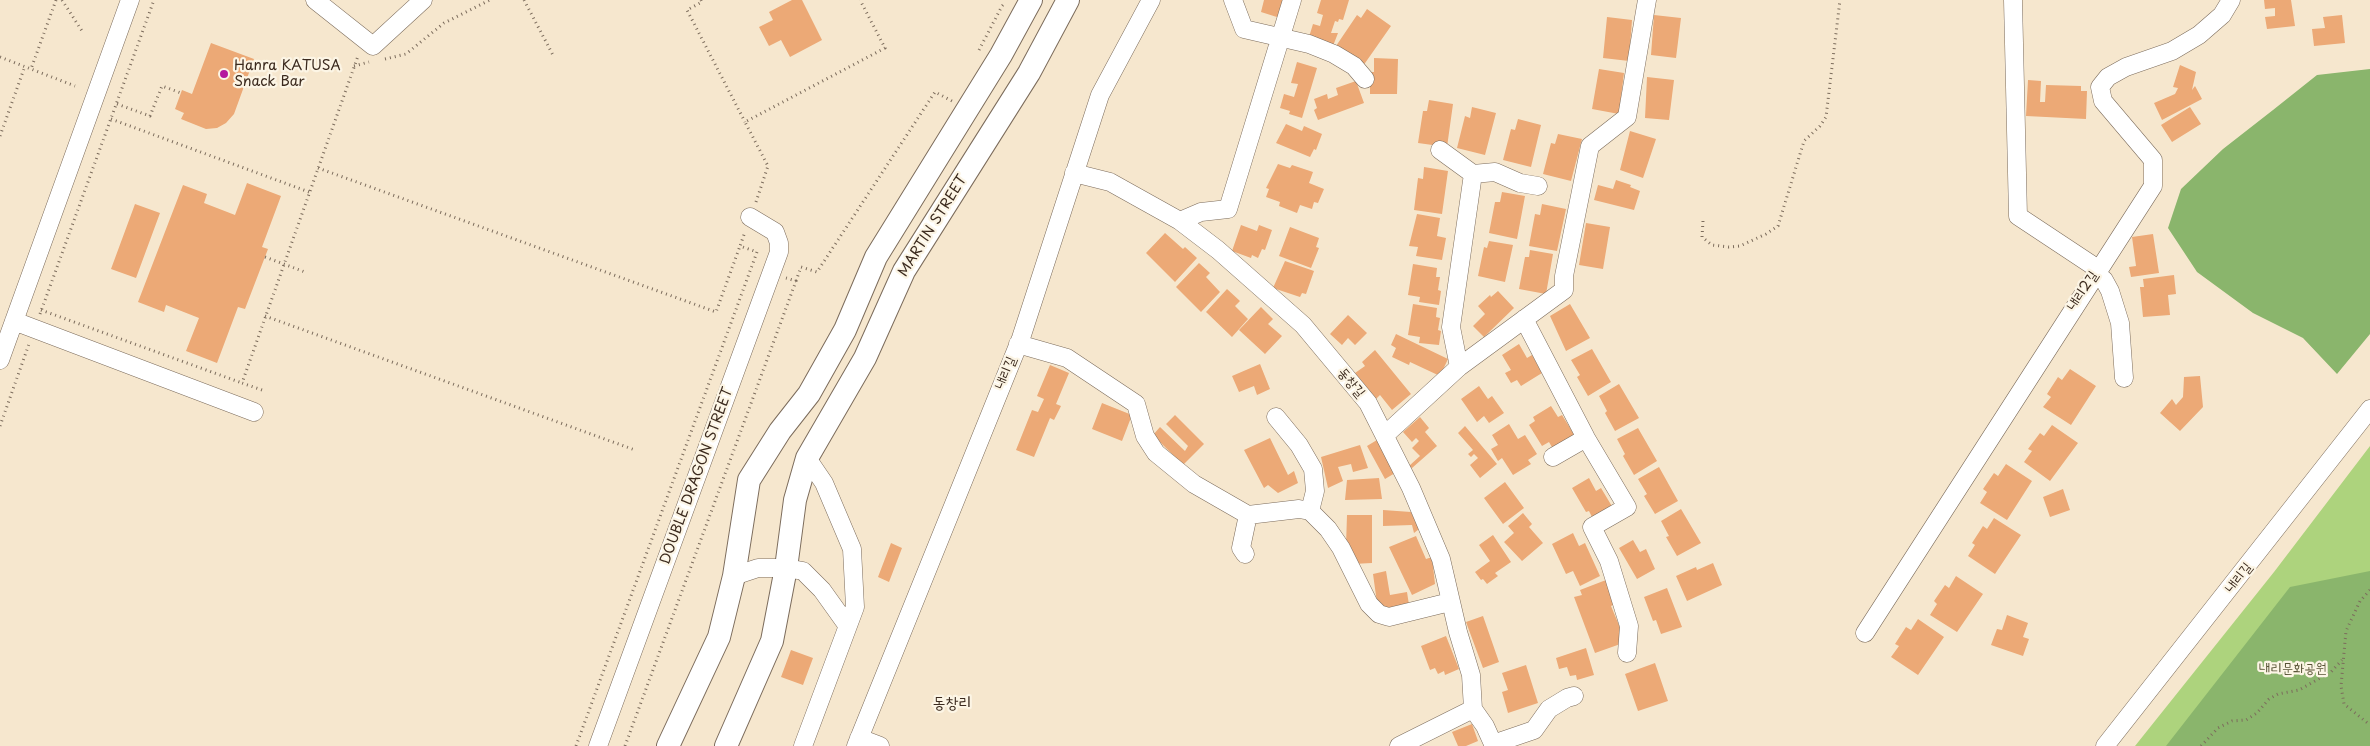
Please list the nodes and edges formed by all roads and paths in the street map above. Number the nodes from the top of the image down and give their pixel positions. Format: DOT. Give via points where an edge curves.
graph roads {
  1 [pos="56,0"];
  2 [pos="62,0"];
  3 [pos="130,0"];
  4 [pos="154,0"];
  5 [pos="315,0"];
  6 [pos="423,0"];
  7 [pos="490,0"];
  8 [pos="524,0"];
  9 [pos="701,0"];
  10 [pos="860,0"];
  11 [pos="1010,0"];
  12 [pos="1031,0"];
  13 [pos="1068,0"];
  14 [pos="1151,0"];
  15 [pos="1233,0"];
  16 [pos="1292,0"];
  17 [pos="1647,0"];
  18 [pos="1840,0"];
  19 [pos="2012,0"];
  20 [pos="2231,0"];
  21 [pos="82,31"];
  22 [pos="1281,38"];
  23 [pos="364,39"];
  24 [pos="0,57"];
  25 [pos="554,57"];
  26 [pos="975,58"];
  27 [pos="25,66"];
  28 [pos="354,66"];
  29 [pos="31,69"];
  30 [pos="1365,79"];
  31 [pos="75,86"];
  32 [pos="180,93"];
  33 [pos="957,93"];
  34 [pos="116,104"];
  35 [pos="111,119"];
  36 [pos="745,122"];
  37 [pos="0,136"];
  38 [pos="1440,150"];
  39 [pos="318,168"];
  40 [pos="1074,172"];
  41 [pos="1473,174"];
  42 [pos="1538,186"];
  43 [pos="309,192"];
  44 [pos="750,217"];
  45 [pos="1180,221"];
  46 [pos="1703,221"];
  47 [pos="740,246"];
  48 [pos="265,257"];
  49 [pos="284,264"];
  50 [pos="753,265"];
  51 [pos="305,272"];
  52 [pos="2096,272"];
  53 [pos="772,273"];
  54 [pos="796,282"];
  55 [pos="41,310"];
  56 [pos="265,316"];
  57 [pos="1524,320"];
  58 [pos="14,321"];
  59 [pos="34,329"];
  60 [pos="1018,344"];
  61 [pos="0,360"];
  62 [pos="1459,367"];
  63 [pos="2124,378"];
  64 [pos="242,383"];
  65 [pos="262,390"];
  66 [pos="2370,409"];
  67 [pos="254,412"];
  68 [pos="1276,417"];
  69 [pos="0,426"];
  70 [pos="1385,435"];
  71 [pos="1586,438"];
  72 [pos="635,450"];
  73 [pos="1553,457"];
  74 [pos="807,458"];
  75 [pos="1310,511"];
  76 [pos="1248,515"];
  77 [pos="1245,554"];
  78 [pos="786,568"];
  79 [pos="734,576"];
  80 [pos="2370,590"];
  81 [pos="1450,602"];
  82 [pos="847,625"];
  83 [pos="1864,633"];
  84 [pos="1627,653"];
  85 [pos="2342,660"];
  86 [pos="1574,696"];
  87 [pos="1473,709"];
  88 [pos="2370,725"];
  89 [pos="858,742"];
  90 [pos="1493,745"];
  91 [pos="576,746"];
  92 [pos="598,746"];
  93 [pos="625,746"];
  94 [pos="668,746"];
  95 [pos="726,746"];
  96 [pos="803,746"];
  97 [pos="880,746"];
  98 [pos="1399,746"];
  99 [pos="2105,746"];
  100 [pos="2201,746"];
  1 -- 29 [label="path"];
  2 -- 21 [label="path"];
  3 -- 58 [label="street"];
  4 -- 34 [label="path"];
  5 -- 23 [label="street"];
  6 -- 23 [label="street" via="373,46"];
  7 -- 28 [label="path" via="444,23 406,54"];
  8 -- 25 [label="path"];
  9 -- 36 [label="path" via="687,10"];
  10 -- 36 [label="path" via="885,48"];
  11 -- 26 [label="path" via="1002,6"];
  12 -- 79 [label="main road" via="1001,55 876,257 845,330 809,394 780,431 749,480"];
  13 -- 74 [label="main road, MARTIN STREET" via="1029,73 904,271 865,358"];
  14 -- 40 [label="street, 내리길" via="1100,95"];
  15 -- 22 [label="street" via="1244,29"];
  16 -- 22 [label="street"];
  17 -- 57 [label="street" via="1627,117 1590,146 1564,290"];
  18 -- 46 [label="path" via="1826,117 1804,141 1778,226 1740,246 1730,247 1712,245 1702,237"];
  19 -- 52 [label="street" via="2018,216"];
  20 -- 52 [label="street, 내리2길" via="2222,15 2199,35 2172,51 2108,77 2100,87 2104,101 2153,160 2154,173 2153,186"];
  22 -- 30 [label="street" via="1334,54 1354,66"];
  22 -- 45 [label="street" via="1228,209 1201,212"];
  23 -- 28 [label="path"];
  24 -- 27 [label="path"];
  27 -- 29 [label="path"];
  27 -- 37 [label="path"];
  28 -- 39 [label="path"];
  29 -- 31 [label="path"];
  32 -- 34 [label="path" via="162,86 150,116"];
  33 -- 54 [label="path" via="952,102 935,92 817,272 801,267"];
  34 -- 35 [label="path"];
  35 -- 43 [label="path"];
  35 -- 55 [label="path"];
  36 -- 44 [label="path" via="768,166"];
  38 -- 41 [label="street"];
  39 -- 43 [label="path"];
  39 -- 47 [label="path" via="716,312"];
  40 -- 45 [label="street, 동창길" via="1110,182"];
  40 -- 60 [label="street, 내리길"];
  41 -- 42 [label="street" via="1495,172 1520,183"];
  41 -- 62 [label="street" via="1451,328"];
  43 -- 49 [label="path"];
  44 -- 47 [label="path"];
  44 -- 53 [label="street, DOUBLE DRAGON STREET" via="775,232 780,243"];
  45 -- 70 [label="street, 동창길" via="1303,325 1368,403"];
  47 -- 50 [label="path" via="757,252"];
  48 -- 49 [label="path"];
  49 -- 51 [label="path"];
  49 -- 56 [label="path"];
  50 -- 53 [label="path"];
  50 -- 91 [label="path"];
  52 -- 63 [label="street" via="2110,291 2120,323"];
  52 -- 83 [label="street, 내리2길"];
  53 -- 54 [label="path"];
  53 -- 92 [label="street, DOUBLE DRAGON STREET"];
  54 -- 93 [label="path"];
  55 -- 59 [label="path"];
  55 -- 64 [label="path"];
  56 -- 64 [label="path"];
  56 -- 72 [label="path"];
  57 -- 62 [label="street"];
  57 -- 71 [label="street"];
  58 -- 59 [label="street"];
  58 -- 61 [label="street"];
  59 -- 67 [label="street"];
  59 -- 69 [label="path"];
  60 -- 76 [label="street" via="1066,358 1136,404 1145,436 1156,453 1194,484"];
  60 -- 89 [label="street, 내리길"];
  62 -- 70 [label="street"];
  64 -- 65 [label="path"];
  66 -- 99 [label="street, 내리길"];
  68 -- 75 [label="street" via="1299,445 1312,469 1315,491"];
  70 -- 81 [label="street, 동창길" via="1441,560"];
  71 -- 73 [label="street"];
  71 -- 84 [label="street" via="1627,507 1592,527 1608,561 1629,626"];
  74 -- 78 [label="main road, MARTIN STREET" via="795,500"];
  74 -- 82 [label="street" via="824,484 852,549 855,607"];
  75 -- 76 [label="street" via="1299,509"];
  75 -- 81 [label="street" via="1337,542 1369,604 1379,614 1389,618"];
  76 -- 77 [label="street" via="1241,548"];
  78 -- 79 [label="street" via="758,568"];
  78 -- 82 [label="street" via="803,571 822,590"];
  78 -- 95 [label="main road, MARTIN STREET" via="772,641"];
  79 -- 94 [label="main road" via="719,637"];
  80 -- 85 [label="path" via="2360,602 2346,631"];
  81 -- 87 [label="street, 동창길" via="1471,674"];
  82 -- 96 [label="street"];
  85 -- 88 [label="path" via="2344,704"];
  85 -- 100 [label="path" via="2331,672 2299,690 2268,699 2257,713 2246,720 2232,720 2218,728"];
  86 -- 90 [label="street" via="1549,709 1534,730"];
  87 -- 90 [label="street"];
  87 -- 98 [label="street"];
  89 -- 97 [label="street"];
}
